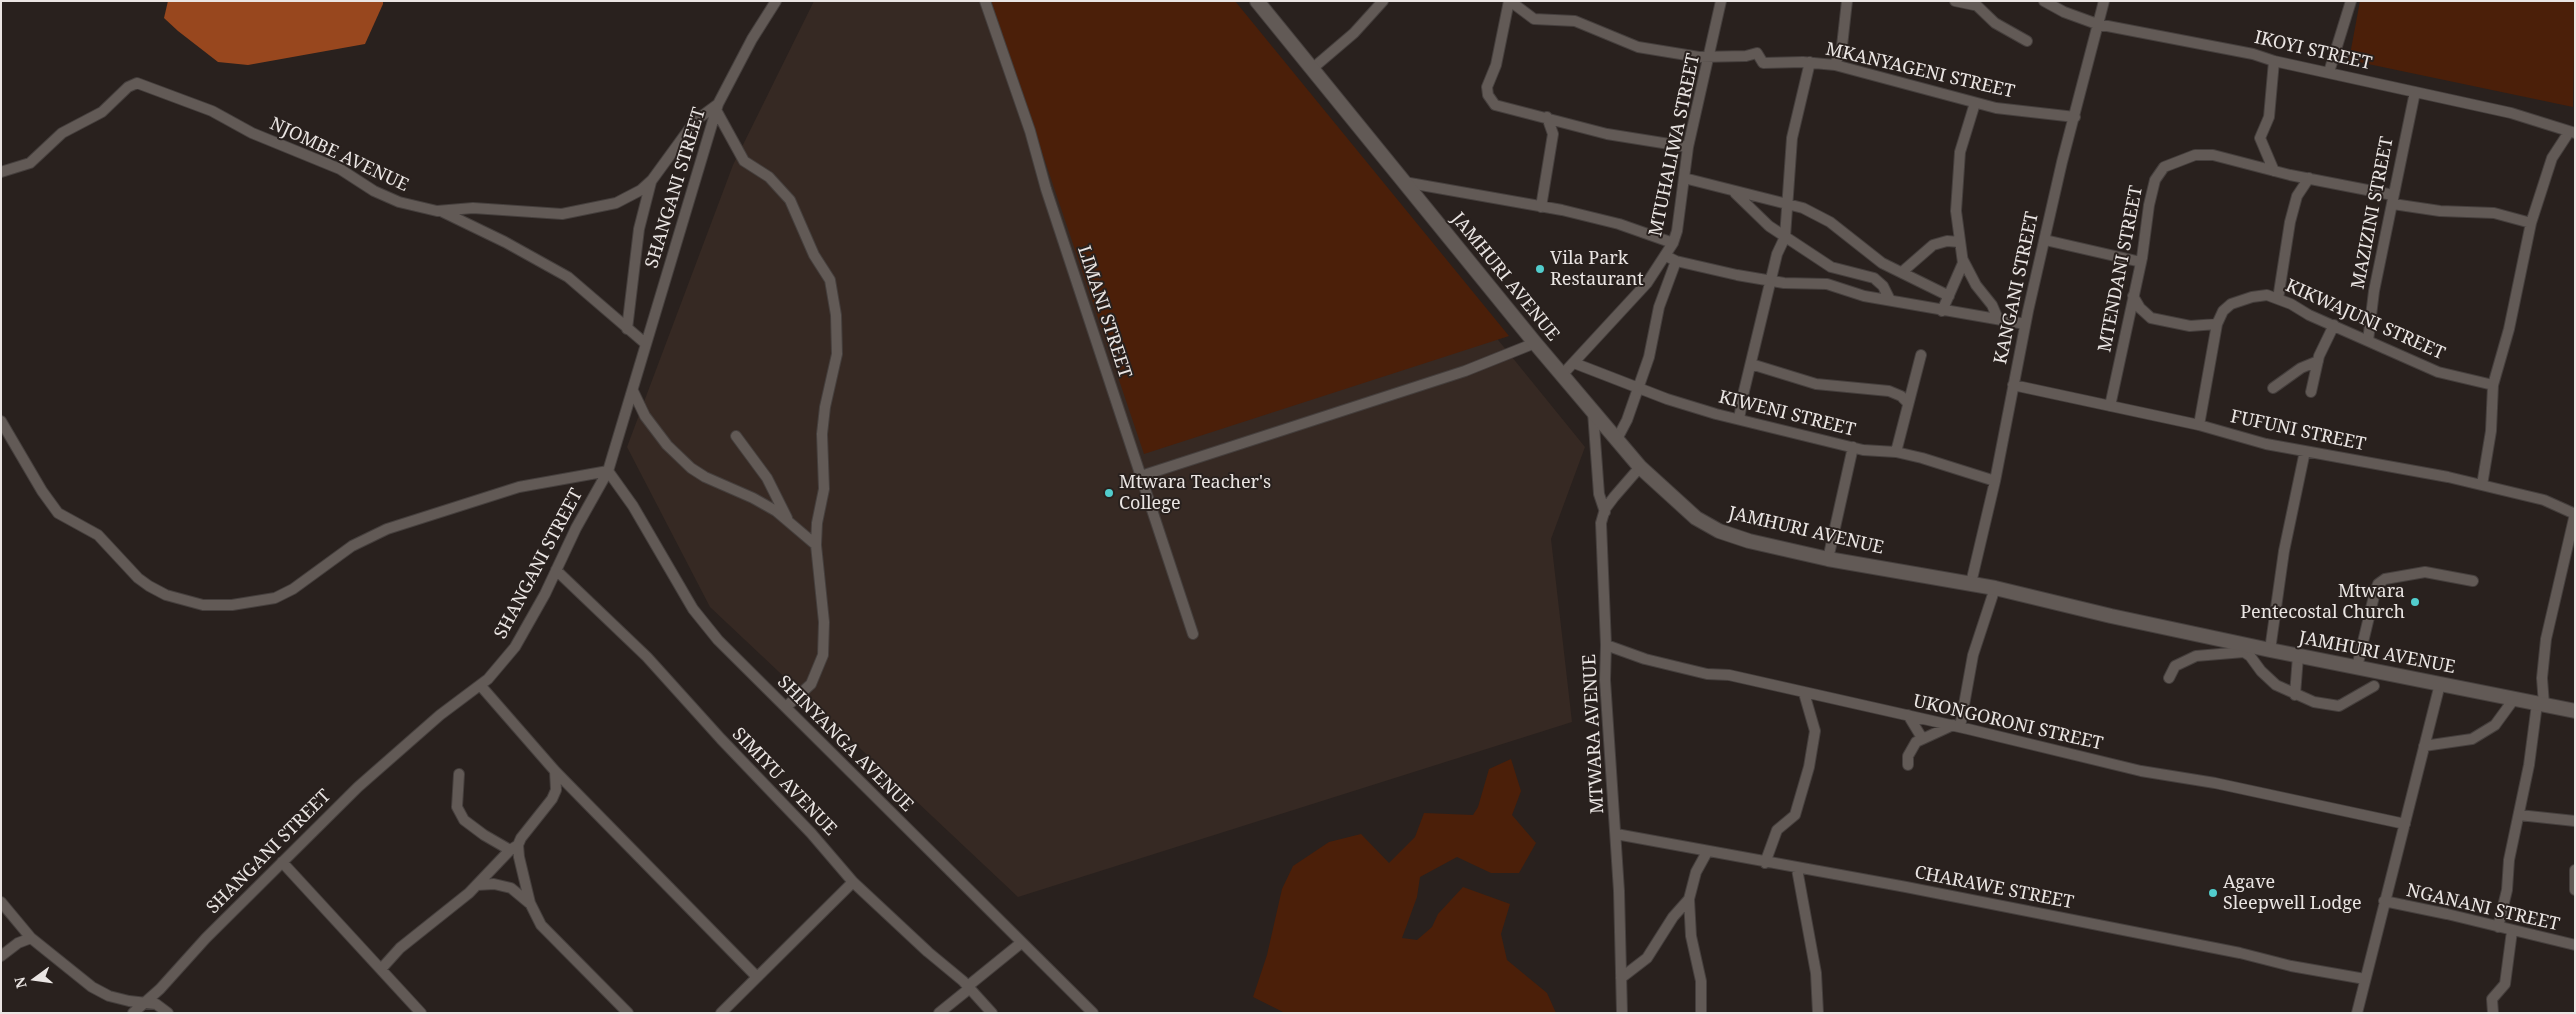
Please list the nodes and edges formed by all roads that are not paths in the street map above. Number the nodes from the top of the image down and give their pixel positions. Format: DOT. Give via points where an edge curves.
graph roads {
  1 [pos="776,1"];
  2 [pos="985,1"];
  3 [pos="1257,1"];
  4 [pos="1383,1"];
  5 [pos="1510,1"];
  6 [pos="1721,1"];
  7 [pos="1847,1"];
  8 [pos="1955,1"];
  9 [pos="2044,1"];
  10 [pos="2104,1"];
  11 [pos="2351,1"];
  12 [pos="1973,3"];
  13 [pos="2097,24"];
  14 [pos="2027,41"];
  15 [pos="1710,56"];
  16 [pos="2274,61"];
  17 [pos="1810,62"];
  18 [pos="1836,65"];
  19 [pos="1313,68"];
  20 [pos="2329,72"];
  21 [pos="2415,92"];
  22 [pos="1975,102"];
  23 [pos="717,107"];
  24 [pos="1547,117"];
  25 [pos="2075,118"];
  26 [pos="2572,132"];
  27 [pos="1688,147"];
  28 [pos="2274,170"];
  29 [pos="1,172"];
  30 [pos="2290,175"];
  31 [pos="1684,178"];
  32 [pos="2309,178"];
  33 [pos="652,180"];
  34 [pos="1403,182"];
  35 [pos="1735,193"];
  36 [pos="2298,196"];
  37 [pos="2393,199"];
  38 [pos="1786,202"];
  39 [pos="1541,207"];
  40 [pos="442,212"];
  41 [pos="2531,223"];
  42 [pos="1785,237"];
  43 [pos="2045,240"];
  44 [pos="1960,242"];
  45 [pos="1672,243"];
  46 [pos="1666,256"];
  47 [pos="1963,260"];
  48 [pos="1676,261"];
  49 [pos="2141,262"];
  50 [pos="1902,272"];
  51 [pos="1771,280"];
  52 [pos="1949,296"];
  53 [pos="2133,296"];
  54 [pos="2278,299"];
  55 [pos="1890,300"];
  56 [pos="1942,311"];
  57 [pos="1998,319"];
  58 [pos="2025,324"];
  59 [pos="2217,324"];
  60 [pos="2334,325"];
  61 [pos="628,329"];
  62 [pos="2368,341"];
  63 [pos="1535,343"];
  64 [pos="646,344"];
  65 [pos="1922,355"];
  66 [pos="2318,361"];
  67 [pos="1574,363"];
  68 [pos="1751,364"];
  69 [pos="1562,375"];
  70 [pos="2013,385"];
  71 [pos="2493,385"];
  72 [pos="1638,388"];
  73 [pos="2273,388"];
  74 [pos="633,391"];
  75 [pos="2311,392"];
  76 [pos="1908,403"];
  77 [pos="2110,406"];
  78 [pos="1592,410"];
  79 [pos="1739,419"];
  80 [pos="1,421"];
  81 [pos="2199,424"];
  82 [pos="736,436"];
  83 [pos="1617,439"];
  84 [pos="1853,448"];
  85 [pos="2305,451"];
  86 [pos="1896,452"];
  87 [pos="1640,467"];
  88 [pos="608,471"];
  89 [pos="1141,476"];
  90 [pos="1995,481"];
  91 [pos="2482,485"];
  92 [pos="1605,512"];
  93 [pos="2575,514"];
  94 [pos="787,520"];
  95 [pos="816,545"];
  96 [pos="2570,557"];
  97 [pos="1828,559"];
  98 [pos="556,570"];
  99 [pos="2473,581"];
  100 [pos="1971,583"];
  101 [pos="1995,588"];
  102 [pos="1192,634"];
  103 [pos="1606,645"];
  104 [pos="2270,650"];
  105 [pos="2298,656"];
  106 [pos="2357,667"];
  107 [pos="2169,678"];
  108 [pos="2440,684"];
  109 [pos="480,685"];
  110 [pos="2374,686"];
  111 [pos="1804,693"];
  112 [pos="2295,695"];
  113 [pos="2514,699"];
  114 [pos="2540,705"];
  115 [pos="786,707"];
  116 [pos="2575,711"];
  117 [pos="1908,715"];
  118 [pos="1956,726"];
  119 [pos="1922,738"];
  120 [pos="2424,746"];
  121 [pos="1908,765"];
  122 [pos="555,771"];
  123 [pos="459,774"];
  124 [pos="2518,815"];
  125 [pos="2575,821"];
  126 [pos="2405,824"];
  127 [pos="1616,834"];
  128 [pos="514,848"];
  129 [pos="1707,852"];
  130 [pos="282,862"];
  131 [pos="1765,862"];
  132 [pos="1797,869"];
  133 [pos="2575,870"];
  134 [pos="853,882"];
  135 [pos="477,885"];
  136 [pos="2575,890"];
  137 [pos="1689,899"];
  138 [pos="1,902"];
  139 [pos="2384,902"];
  140 [pos="530,904"];
  141 [pos="2498,927"];
  142 [pos="2512,931"];
  143 [pos="31,938"];
  144 [pos="1021,942"];
  145 [pos="2575,945"];
  146 [pos="1,956"];
  147 [pos="382,968"];
  148 [pos="756,976"];
  149 [pos="1621,978"];
  150 [pos="2365,979"];
  151 [pos="969,987"];
  152 [pos="147,1001"];
  153 [pos="132,1013"];
  154 [pos="168,1013"];
  155 [pos="421,1013"];
  156 [pos="628,1013"];
  157 [pos="721,1013"];
  158 [pos="938,1013"];
  159 [pos="992,1013"];
  160 [pos="1093,1013"];
  161 [pos="1622,1013"];
  162 [pos="1702,1013"];
  163 [pos="1818,1013"];
  164 [pos="2357,1013"];
  165 [pos="2493,1013"];
  1 -- 23 [label="street, SHANGANI STREET"];
  2 -- 89 [label="street, LIMANI STREET"];
  3 -- 19 [label="street, JAMHURI AVENUE"];
  4 -- 19 [label="street" via="1354,33"];
  5 -- 15 [label="street" via="1534,19 1575,21 1638,47"];
  5 -- 24 [label="street" via="1496,64 1488,83 1488,95 1495,105"];
  6 -- 15 [label="street, MTUHALIWA STREET"];
  7 -- 18 [label="street" via="1842,46"];
  8 -- 12 [label="street"];
  9 -- 13 [label="street, IKOYI STREET"];
  10 -- 13 [label="street, KANGANI STREET"];
  11 -- 20 [label="street"];
  12 -- 14 [label="street" via="1995,23"];
  13 -- 16 [label="street, IKOYI STREET" via="2254,54"];
  13 -- 25 [label="street, KANGANI STREET"];
  15 -- 17 [label="street" via="1757,53 1763,63"];
  15 -- 27 [label="street, MTUHALIWA STREET"];
  16 -- 20 [label="street, IKOYI STREET"];
  16 -- 28 [label="street" via="2269,117 2260,138"];
  17 -- 18 [label="street, MKANYAGENI STREET"];
  17 -- 38 [label="street, MKANYAGENI STREET" via="1792,138"];
  18 -- 22 [label="street, MKANYAGENI STREET"];
  19 -- 34 [label="street, JAMHURI AVENUE"];
  20 -- 21 [label="street, IKOYI STREET"];
  21 -- 26 [label="street, IKOYI STREET" via="2511,113"];
  21 -- 37 [label="street, MAZIZINI STREET"];
  22 -- 25 [label="street, MKANYAGENI STREET" via="1996,108"];
  22 -- 44 [label="street" via="1960,152 1956,211"];
  23 -- 33 [label="street, NJOMBE AVENUE" via="694,121"];
  23 -- 64 [label="street, SHANGANI STREET"];
  23 -- 95 [label="street" via="744,161 769,177 790,200 814,255 830,280 838,342 836,364 824,407 824,489"];
  24 -- 27 [label="street" via="1607,134"];
  24 -- 39 [label="street" via="1553,134"];
  25 -- 43 [label="street, KANGANI STREET"];
  26 -- 41 [label="street" via="2552,158"];
  27 -- 31 [label="street, MTUHALIWA STREET"];
  28 -- 30 [label="street, MTENDANI STREET"];
  28 -- 49 [label="street, MTENDANI STREET" via="2204,155 2178,160 2164,167 2158,172 2152,190"];
  29 -- 40 [label="street, NJOMBE AVENUE" via="30,163 62,133 102,112 137,83 212,111 252,132 340,169 383,195 412,206"];
  30 -- 32 [label="street, MTENDANI STREET"];
  30 -- 36 [label="street"];
  31 -- 35 [label="street"];
  31 -- 45 [label="street, MTUHALIWA STREET" via="1677,231"];
  32 -- 36 [label="street"];
  32 -- 37 [label="street, MTENDANI STREET"];
  33 -- 40 [label="street, NJOMBE AVENUE" via="641,190 616,203 562,214 473,208"];
  33 -- 61 [label="street" via="639,228"];
  34 -- 39 [label="street"];
  34 -- 63 [label="street, JAMHURI AVENUE"];
  35 -- 38 [label="street"];
  35 -- 42 [label="street"];
  36 -- 54 [label="street" via="2285,248"];
  37 -- 41 [label="street, MTENDANI STREET" via="2440,211 2494,212"];
  37 -- 62 [label="street, MAZIZINI STREET" via="2372,300"];
  38 -- 42 [label="street, MKANYAGENI STREET"];
  38 -- 50 [label="street" via="1830,222 1882,263"];
  39 -- 45 [label="street" via="1619,224"];
  40 -- 61 [label="street" via="568,277"];
  41 -- 71 [label="street" via="2509,329"];
  42 -- 51 [label="street, MKANYAGENI STREET"];
  42 -- 55 [label="street" via="1836,270 1874,278 1883,286"];
  43 -- 49 [label="street"];
  43 -- 58 [label="street, KANGANI STREET"];
  44 -- 47 [label="street"];
  44 -- 50 [label="street" via="1933,245"];
  45 -- 46 [label="street, MTUHALIWA STREET"];
  46 -- 48 [label="street"];
  46 -- 67 [label="street, MTUHALIWA STREET" via="1647,282"];
  47 -- 52 [label="street"];
  47 -- 57 [label="street"];
  48 -- 51 [label="street"];
  48 -- 72 [label="street" via="1662,299 1649,357"];
  49 -- 53 [label="street, MTENDANI STREET"];
  50 -- 52 [label="street"];
  51 -- 55 [label="street" via="1827,284 1864,296"];
  51 -- 68 [label="street, MKANYAGENI STREET"];
  52 -- 56 [label="street"];
  53 -- 59 [label="street" via="2144,313 2152,318 2190,326"];
  53 -- 77 [label="street, MTENDANI STREET"];
  54 -- 59 [label="street, KIKWAJUNI STREET" via="2267,296 2238,300 2223,311"];
  54 -- 60 [label="street, KIKWAJUNI STREET"];
  55 -- 56 [label="street"];
  56 -- 57 [label="street"];
  57 -- 58 [label="street"];
  58 -- 70 [label="street, KANGANI STREET"];
  59 -- 81 [label="street, KIKWAJUNI STREET"];
  60 -- 62 [label="street, KIKWAJUNI STREET"];
  60 -- 66 [label="street"];
  61 -- 64 [label="street"];
  62 -- 71 [label="street, KIKWAJUNI STREET" via="2438,372"];
  63 -- 69 [label="street, JAMHURI AVENUE"];
  63 -- 89 [label="street" via="1466,371"];
  64 -- 74 [label="street, SHANGANI STREET"];
  65 -- 76 [label="street"];
  66 -- 73 [label="street" via="2301,368"];
  66 -- 75 [label="street"];
  67 -- 69 [label="street, MTUHALIWA STREET"];
  67 -- 72 [label="street, KIWENI STREET"];
  68 -- 76 [label="street" via="1816,384 1889,391"];
  68 -- 79 [label="street, MKANYAGENI STREET"];
  69 -- 78 [label="street, JAMHURI AVENUE"];
  70 -- 77 [label="street, FUFUNI STREET"];
  70 -- 90 [label="street, KANGANI STREET"];
  71 -- 91 [label="street" via="2492,424"];
  72 -- 79 [label="street, KIWENI STREET"];
  72 -- 83 [label="street"];
  74 -- 88 [label="street, SHANGANI STREET"];
  74 -- 94 [label="street" via="645,416 684,462 705,478 753,498"];
  76 -- 86 [label="street"];
  77 -- 81 [label="street, FUFUNI STREET"];
  78 -- 83 [label="street, JAMHURI AVENUE"];
  78 -- 92 [label="street" via="1599,494"];
  79 -- 84 [label="street, KIWENI STREET"];
  80 -- 88 [label="street" via="58,513 98,536 149,586 166,595 203,605 275,598 293,590 352,546 387,529 519,487"];
  81 -- 85 [label="street, FUFUNI STREET" via="2266,444"];
  82 -- 94 [label="street" via="767,478"];
  83 -- 87 [label="street, JAMHURI AVENUE"];
  84 -- 86 [label="street, KIWENI STREET"];
  84 -- 97 [label="street"];
  85 -- 91 [label="street, FUFUNI STREET"];
  85 -- 104 [label="street" via="2284,551"];
  86 -- 90 [label="street, KIWENI STREET" via="1946,464"];
  87 -- 92 [label="street, MTWARA AVENUE"];
  87 -- 97 [label="street, JAMHURI AVENUE" via="1696,518 1719,531"];
  88 -- 98 [label="street, SHANGANI STREET"];
  88 -- 115 [label="street, SHINYANGA AVENUE" via="633,506 693,609 718,640"];
  89 -- 102 [label="street, LIMANI STREET"];
  90 -- 100 [label="street, KANGANI STREET"];
  91 -- 93 [label="street, FUFUNI STREET" via="2544,500"];
  92 -- 103 [label="street, MTWARA AVENUE" via="1601,523 1601,559"];
  93 -- 96 [label="street"];
  94 -- 95 [label="street"];
  95 -- 115 [label="street" via="824,617 823,655 811,684"];
  96 -- 114 [label="street" via="2546,639"];
  97 -- 100 [label="street, JAMHURI AVENUE"];
  98 -- 109 [label="street, SHANGANI STREET" via="511,652"];
  98 -- 134 [label="street, SIMIYU AVENUE" via="647,656 812,833"];
  99 -- 106 [label="street" via="2425,572 2385,579 2378,584"];
  100 -- 101 [label="street, JAMHURI AVENUE"];
  101 -- 104 [label="street, JAMHURI AVENUE"];
  101 -- 118 [label="street" via="1973,655"];
  103 -- 111 [label="street, UKONGORONI STREET" via="1645,659"];
  103 -- 127 [label="street, MTWARA AVENUE" via="1605,680"];
  104 -- 105 [label="street, JAMHURI AVENUE"];
  105 -- 106 [label="street, JAMHURI AVENUE"];
  105 -- 112 [label="street"];
  106 -- 108 [label="street, JAMHURI AVENUE"];
  107 -- 112 [label="street" via="2175,666 2196,656 2244,652 2276,685"];
  108 -- 113 [label="street, JAMHURI AVENUE"];
  108 -- 120 [label="street"];
  109 -- 122 [label="street"];
  109 -- 130 [label="street, SHANGANI STREET" via="358,786"];
  110 -- 112 [label="street" via="2339,706"];
  111 -- 117 [label="street, UKONGORONI STREET"];
  111 -- 131 [label="street" via="1815,731 1809,767 1795,815 1777,830"];
  113 -- 114 [label="street, JAMHURI AVENUE"];
  113 -- 120 [label="street" via="2496,725 2472,739"];
  114 -- 116 [label="street, JAMHURI AVENUE"];
  114 -- 124 [label="street"];
  115 -- 144 [label="street, SHINYANGA AVENUE"];
  117 -- 118 [label="street, UKONGORONI STREET"];
  117 -- 119 [label="street"];
  118 -- 119 [label="street"];
  118 -- 126 [label="street, UKONGORONI STREET" via="2141,771 2224,785"];
  119 -- 121 [label="street" via="1911,748"];
  120 -- 126 [label="street"];
  122 -- 128 [label="street" via="556,790 552,799"];
  122 -- 148 [label="street"];
  123 -- 128 [label="street" via="457,807 464,820 478,832"];
  124 -- 125 [label="street"];
  124 -- 141 [label="street"];
  126 -- 139 [label="street"];
  127 -- 129 [label="street, CHARAWE STREET"];
  127 -- 149 [label="street, MTWARA AVENUE"];
  128 -- 135 [label="street"];
  128 -- 140 [label="street"];
  129 -- 131 [label="street, CHARAWE STREET"];
  129 -- 137 [label="street" via="1696,872"];
  130 -- 147 [label="street"];
  130 -- 152 [label="street, SHANGANI STREET"];
  131 -- 132 [label="street, CHARAWE STREET"];
  132 -- 150 [label="street, CHARAWE STREET" via="1906,887"];
  132 -- 163 [label="street" via="1816,973"];
  133 -- 136 [label="street"];
  134 -- 148 [label="street"];
  134 -- 151 [label="street, SIMIYU AVENUE"];
  135 -- 140 [label="street" via="511,888"];
  135 -- 147 [label="street" via="400,948"];
  137 -- 149 [label="street" via="1646,958"];
  137 -- 162 [label="street"];
  138 -- 143 [label="street"];
  139 -- 141 [label="street, NGANANI STREET"];
  139 -- 150 [label="street"];
  140 -- 156 [label="street" via="541,925"];
  141 -- 142 [label="street, NGANANI STREET"];
  142 -- 145 [label="street, NGANANI STREET"];
  142 -- 165 [label="street" via="2504,984 2492,999"];
  143 -- 146 [label="street"];
  143 -- 152 [label="street" via="100,992 129,1001"];
  144 -- 151 [label="street"];
  144 -- 160 [label="street, SHINYANGA AVENUE"];
  147 -- 155 [label="street"];
  148 -- 157 [label="street"];
  149 -- 161 [label="street, MTWARA AVENUE"];
  150 -- 164 [label="street"];
  151 -- 158 [label="street"];
  151 -- 159 [label="street, SIMIYU AVENUE"];
  152 -- 153 [label="street, SHANGANI STREET"];
  152 -- 154 [label="street"];
}
